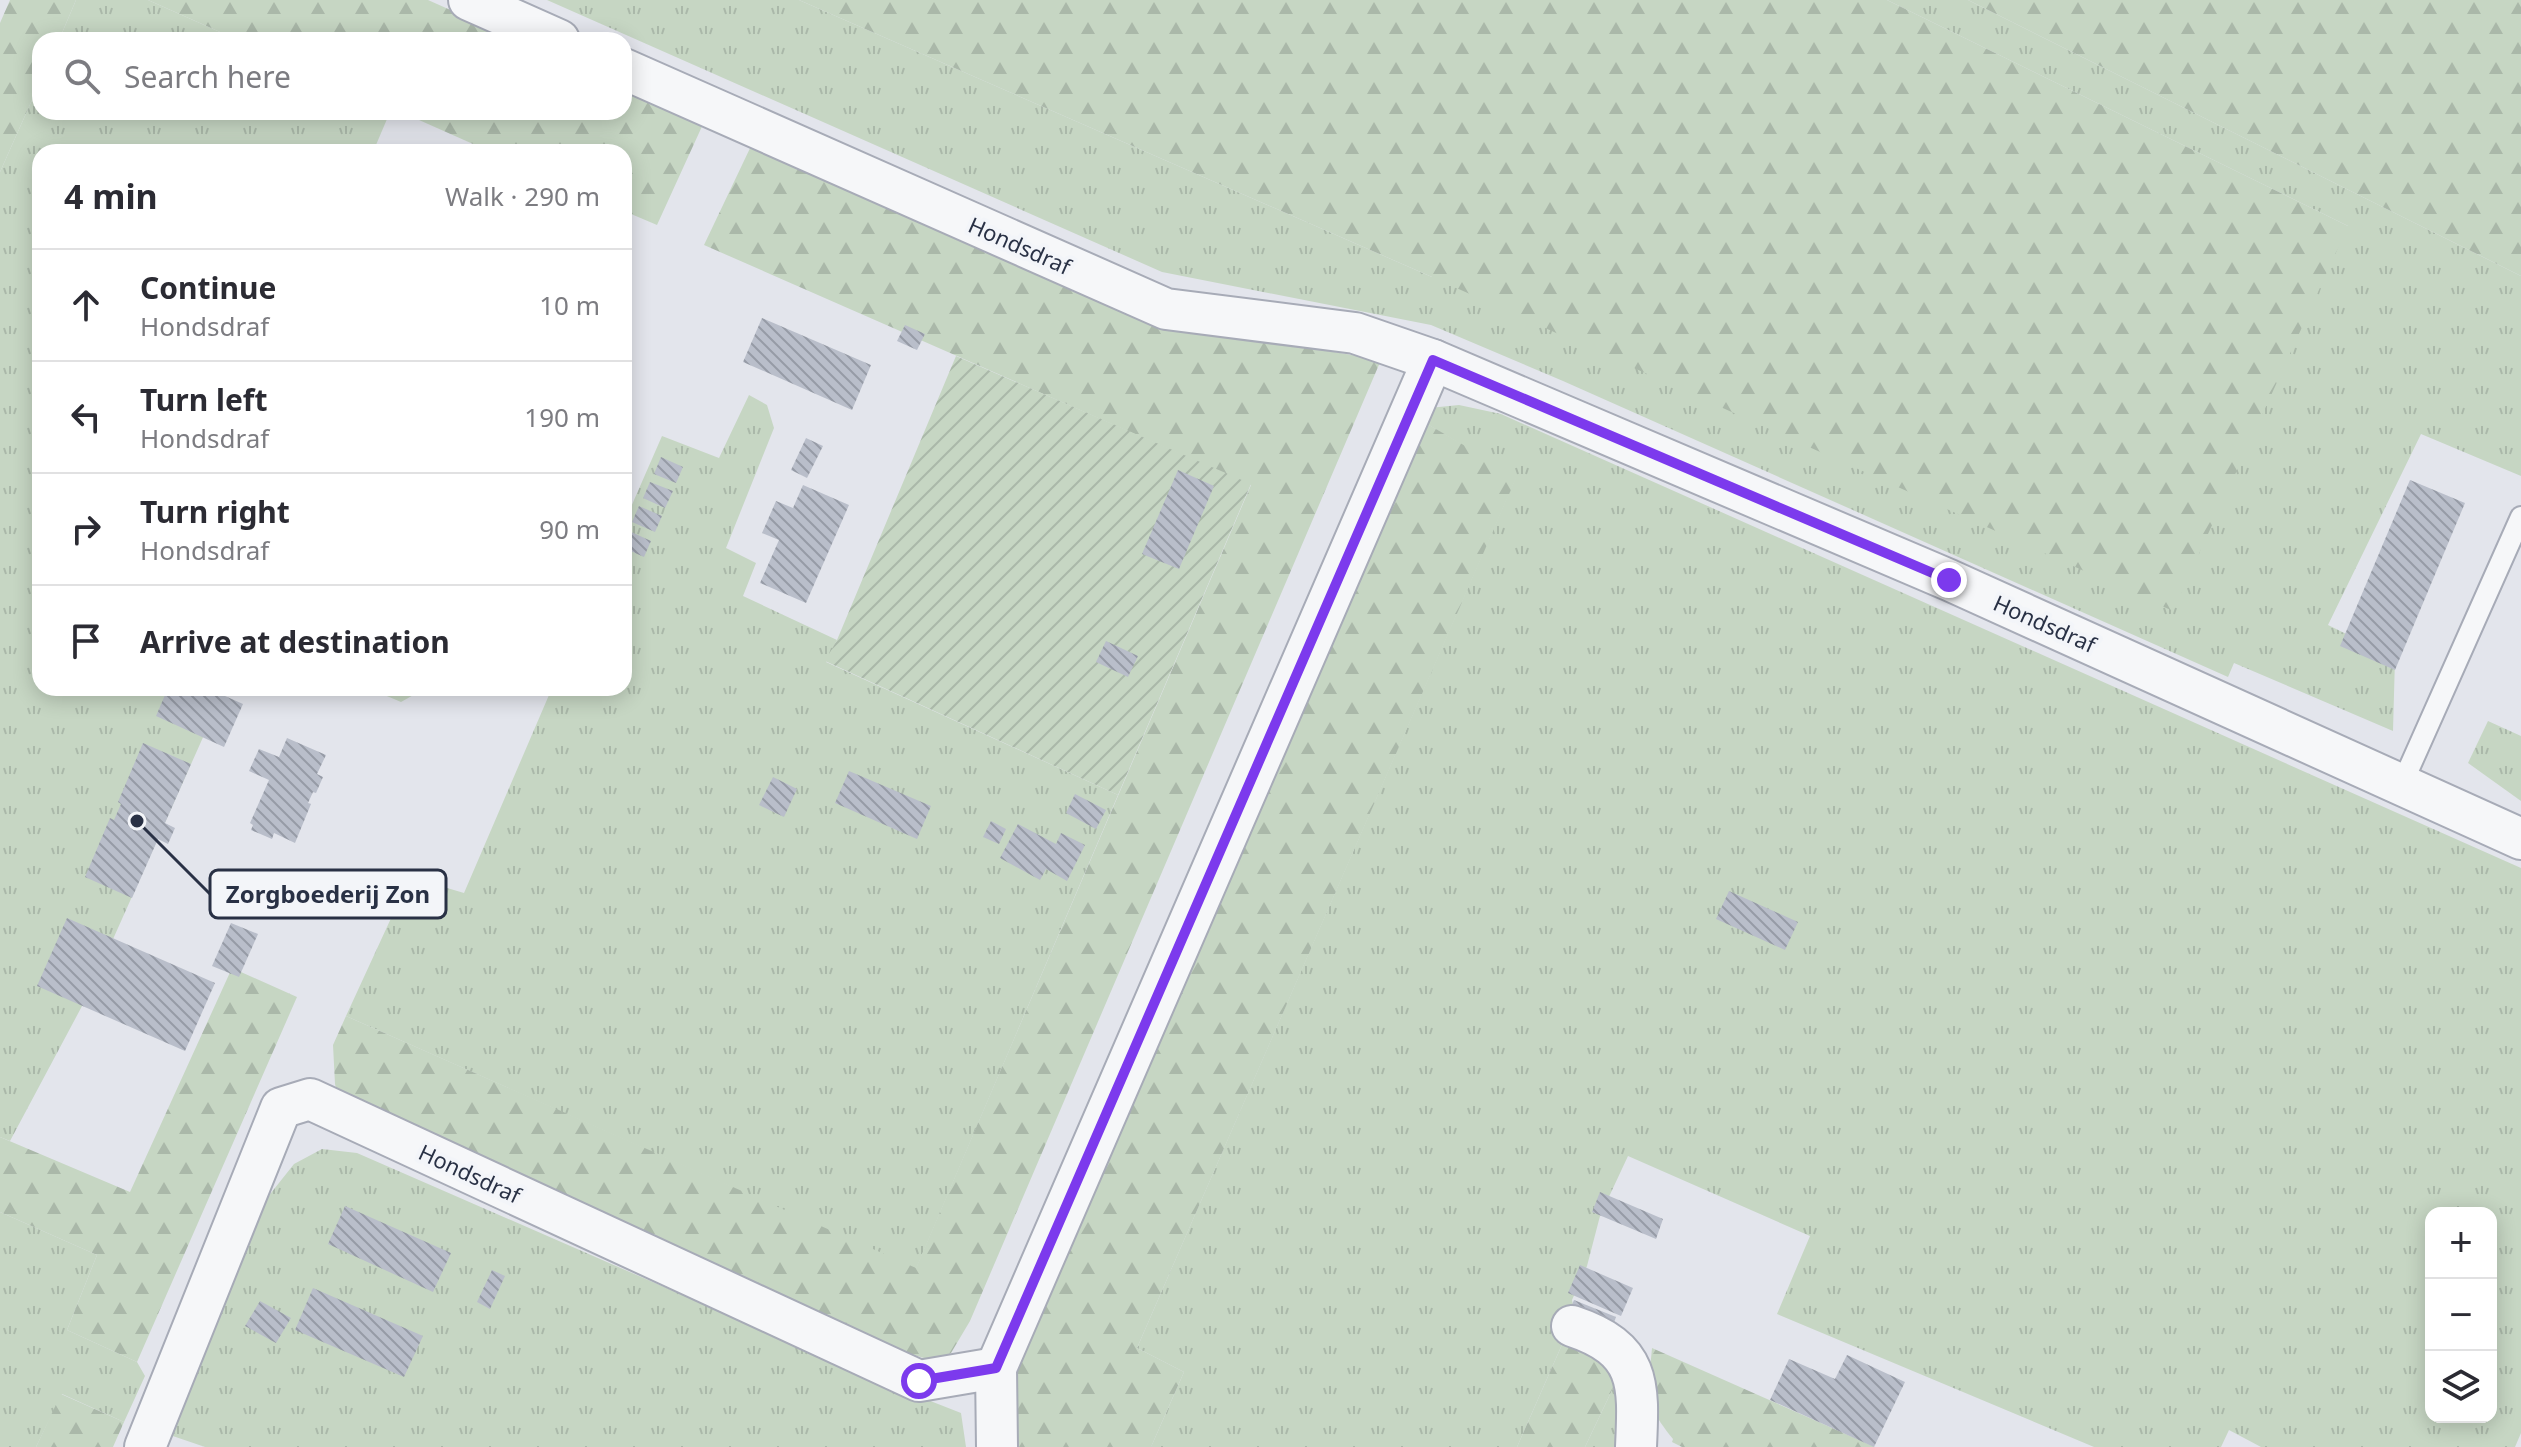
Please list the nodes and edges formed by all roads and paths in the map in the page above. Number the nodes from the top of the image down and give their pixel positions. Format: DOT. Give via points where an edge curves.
graph roads {
  1 [pos="469,0"];
  2 [pos="541,32"];
  3 [pos="632,73"];
  4 [pos="1433,360"];
  5 [pos="2521,517"];
  6 [pos="2402,784"];
  7 [pos="2521,839"];
  8 [pos="1572,1326"];
  9 [pos="996,1368"];
  10 [pos="145,1447"];
  11 [pos="997,1447"];
  12 [pos="1636,1447"];
  1 -- 2 [label="street"];
  3 -- 4 [label="street, Hondsdraf" via="1166,309 1355,333"];
  4 -- 6 [label="street, Hondsdraf" via="1949,580"];
  4 -- 9 [label="street"];
  5 -- 6 [label="lane"];
  6 -- 7 [label="street, Hondsdraf"];
  8 -- 12 [label="street" via="1596,1334 1617,1350 1631,1371 1638,1396"];
  9 -- 10 [label="street, Hondsdraf" via="919,1381 310,1099 281,1108"];
  9 -- 11 [label="street"];
}
